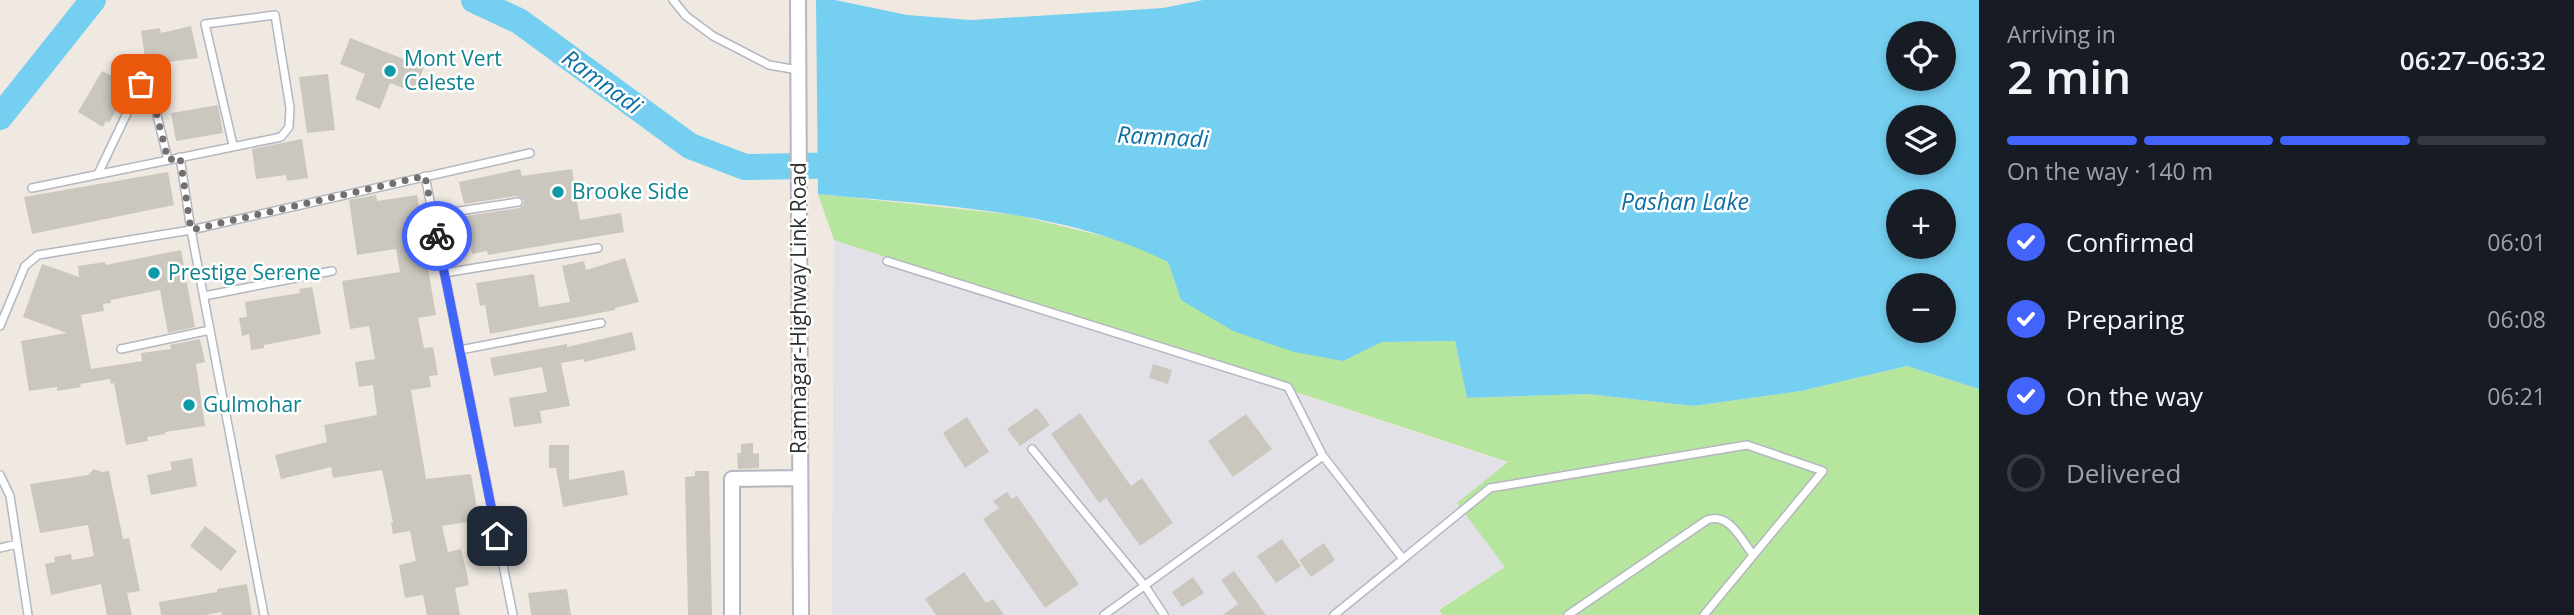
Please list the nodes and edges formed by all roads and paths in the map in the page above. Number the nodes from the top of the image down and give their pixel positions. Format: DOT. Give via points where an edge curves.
graph roads {
  1 [pos="673,0"];
  2 [pos="798,0"];
  3 [pos="798,70"];
  4 [pos="233,145"];
  5 [pos="530,152"];
  6 [pos="180,157"];
  7 [pos="168,160"];
  8 [pos="98,174"];
  9 [pos="425,176"];
  10 [pos="32,188"];
  11 [pos="518,201"];
  12 [pos="433,215"];
  13 [pos="191,230"];
  14 [pos="598,248"];
  15 [pos="887,261"];
  16 [pos="332,271"];
  17 [pos="444,273"];
  18 [pos="204,296"];
  19 [pos="601,323"];
  20 [pos="0,326"];
  21 [pos="211,330"];
  22 [pos="121,349"];
  23 [pos="460,350"];
  24 [pos="1032,449"];
  25 [pos="1323,456"];
  26 [pos="0,475"];
  27 [pos="800,478"];
  28 [pos="17,544"];
  29 [pos="0,548"];
  30 [pos="1754,555"];
  31 [pos="1403,559"];
  32 [pos="1145,586"];
  33 [pos="1339,614"];
  34 [pos="28,615"];
  35 [pos="264,615"];
  36 [pos="513,615"];
  37 [pos="732,615"];
  38 [pos="801,615"];
  39 [pos="1104,615"];
  40 [pos="1164,615"];
  41 [pos="1568,615"];
  42 [pos="1704,615"];
  1 -- 3 [label="lane" via="713,36 769,65"];
  2 -- 3 [label="street, Ramnagar-Highway Link Road"];
  3 -- 27 [label="street, Ramnagar-Highway Link Road"];
  4 -- 4 [label="lane" via="205,24 275,15 289,127 281,136"];
  4 -- 6 [label="lane"];
  5 -- 9 [label="lane"];
  6 -- 7 [label="lane"];
  6 -- 13 [label="lane"];
  7 -- 8 [label="lane"];
  7 -- 8 [label="lane" via="150,87 141,84"];
  8 -- 10 [label="lane"];
  9 -- 12 [label="lane"];
  9 -- 13 [label="lane"];
  11 -- 12 [label="lane"];
  12 -- 17 [label="lane"];
  13 -- 18 [label="lane"];
  13 -- 20 [label="lane" via="38,255 25,267"];
  14 -- 17 [label="lane"];
  15 -- 25 [label="lane" via="1288,387"];
  16 -- 18 [label="lane"];
  17 -- 23 [label="lane"];
  18 -- 21 [label="lane"];
  19 -- 23 [label="lane"];
  21 -- 22 [label="lane"];
  21 -- 35 [label="lane"];
  23 -- 36 [label="lane"];
  24 -- 32 [label="lane"];
  25 -- 31 [label="lane"];
  25 -- 32 [label="lane"];
  26 -- 28 [label="lane" via="10,496"];
  27 -- 37 [label="street" via="732,479"];
  27 -- 38 [label="street, Ramnagar-Highway Link Road"];
  28 -- 29 [label="lane"];
  28 -- 34 [label="lane"];
  30 -- 31 [label="lane" via="1823,471 1747,445 1490,488"];
  30 -- 41 [label="lane" via="1729,523 1715,517"];
  30 -- 42 [label="lane"];
  31 -- 33 [label="lane"];
  32 -- 39 [label="lane"];
  32 -- 40 [label="lane"];
}
